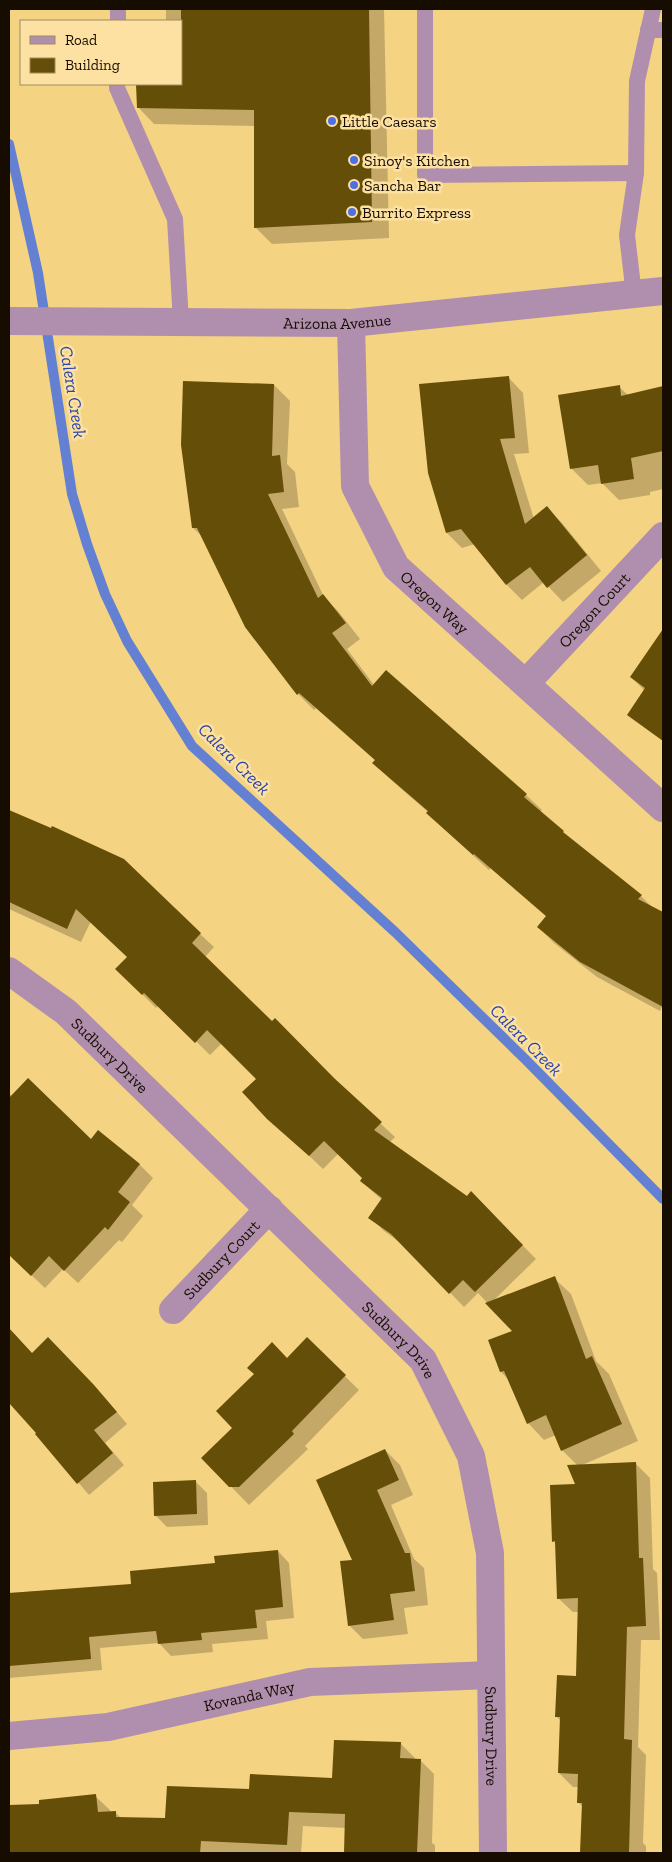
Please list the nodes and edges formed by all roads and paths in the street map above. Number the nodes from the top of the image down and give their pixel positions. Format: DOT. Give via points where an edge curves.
graph roads {
  1 [pos="425,9"];
  2 [pos="653,9"];
  3 [pos="656,30"];
  4 [pos="117,85"];
  5 [pos="636,173"];
  6 [pos="663,291"];
  7 [pos="634,295"];
  8 [pos="9,321"];
  9 [pos="181,322"];
  10 [pos="352,323"];
  11 [pos="663,536"];
  12 [pos="526,683"];
  13 [pos="663,808"];
  14 [pos="9,971"];
  15 [pos="269,1209"];
  16 [pos="173,1310"];
  17 [pos="491,1675"];
  18 [pos="9,1736"];
  19 [pos="493,1853"];
  1 -- 5 [label="lane" via="425,175"];
  2 -- 3 [label="lane"];
  3 -- 5 [label="lane" via="637,81"];
  4 -- 9 [label="lane" via="175,220"];
  5 -- 7 [label="lane" via="627,235"];
  6 -- 7 [label="street, Arizona Avenue"];
  7 -- 10 [label="street, Arizona Avenue"];
  8 -- 9 [label="street, Arizona Avenue"];
  9 -- 10 [label="street, Arizona Avenue"];
  10 -- 12 [label="street, Oregon Way" via="355,486 396,568"];
  11 -- 12 [label="street, Oregon Court"];
  12 -- 13 [label="street, Oregon Way"];
  14 -- 15 [label="street, Sudbury Drive" via="66,1012"];
  15 -- 16 [label="street, Sudbury Court"];
  15 -- 17 [label="street, Sudbury Drive" via="423,1360 471,1456 490,1553"];
  17 -- 18 [label="street, Kovanda Way" via="310,1682 108,1727"];
  17 -- 19 [label="street, Sudbury Drive"];
}
